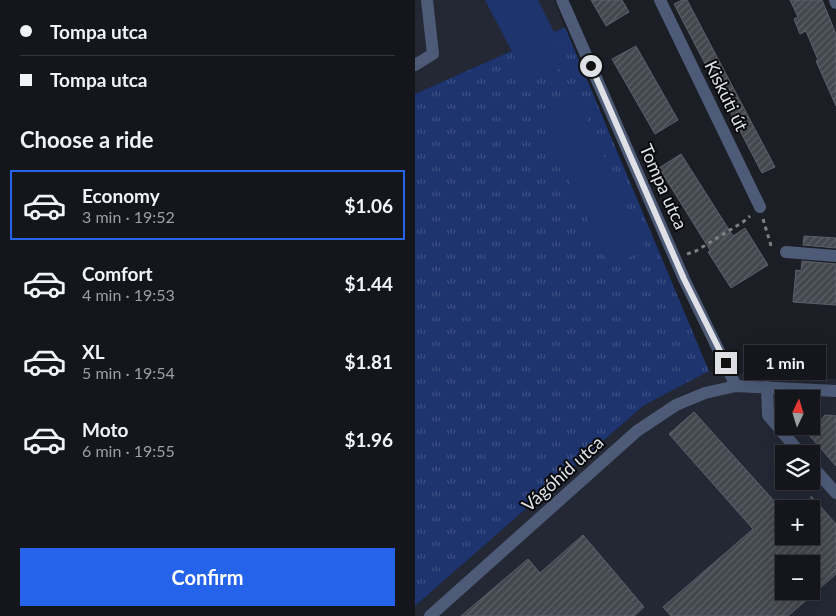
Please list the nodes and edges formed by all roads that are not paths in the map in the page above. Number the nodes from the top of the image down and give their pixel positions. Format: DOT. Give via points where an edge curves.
graph roads {
  1 [pos="427,0"];
  2 [pos="562,0"];
  3 [pos="660,0"];
  4 [pos="415,65"];
  5 [pos="760,207"];
  6 [pos="787,252"];
  7 [pos="836,256"];
  8 [pos="737,386"];
  9 [pos="767,387"];
  10 [pos="836,391"];
  11 [pos="793,445"];
  12 [pos="820,475"];
  13 [pos="836,493"];
  14 [pos="430,616"];
  1 -- 4 [label="street" via="433,54"];
  2 -- 8 [label="street, Tompa utca" via="675,259"];
  3 -- 5 [label="street, Kiskúti út"];
  6 -- 7 [label="street"];
  8 -- 9 [label="street, Vágóhíd utca"];
  8 -- 14 [label="street, Vágóhíd utca" via="705,393 676,405 637,431"];
  9 -- 10 [label="street, Vágóhíd utca"];
  9 -- 11 [label="street" via="768,415"];
  12 -- 13 [label="street"];
}
